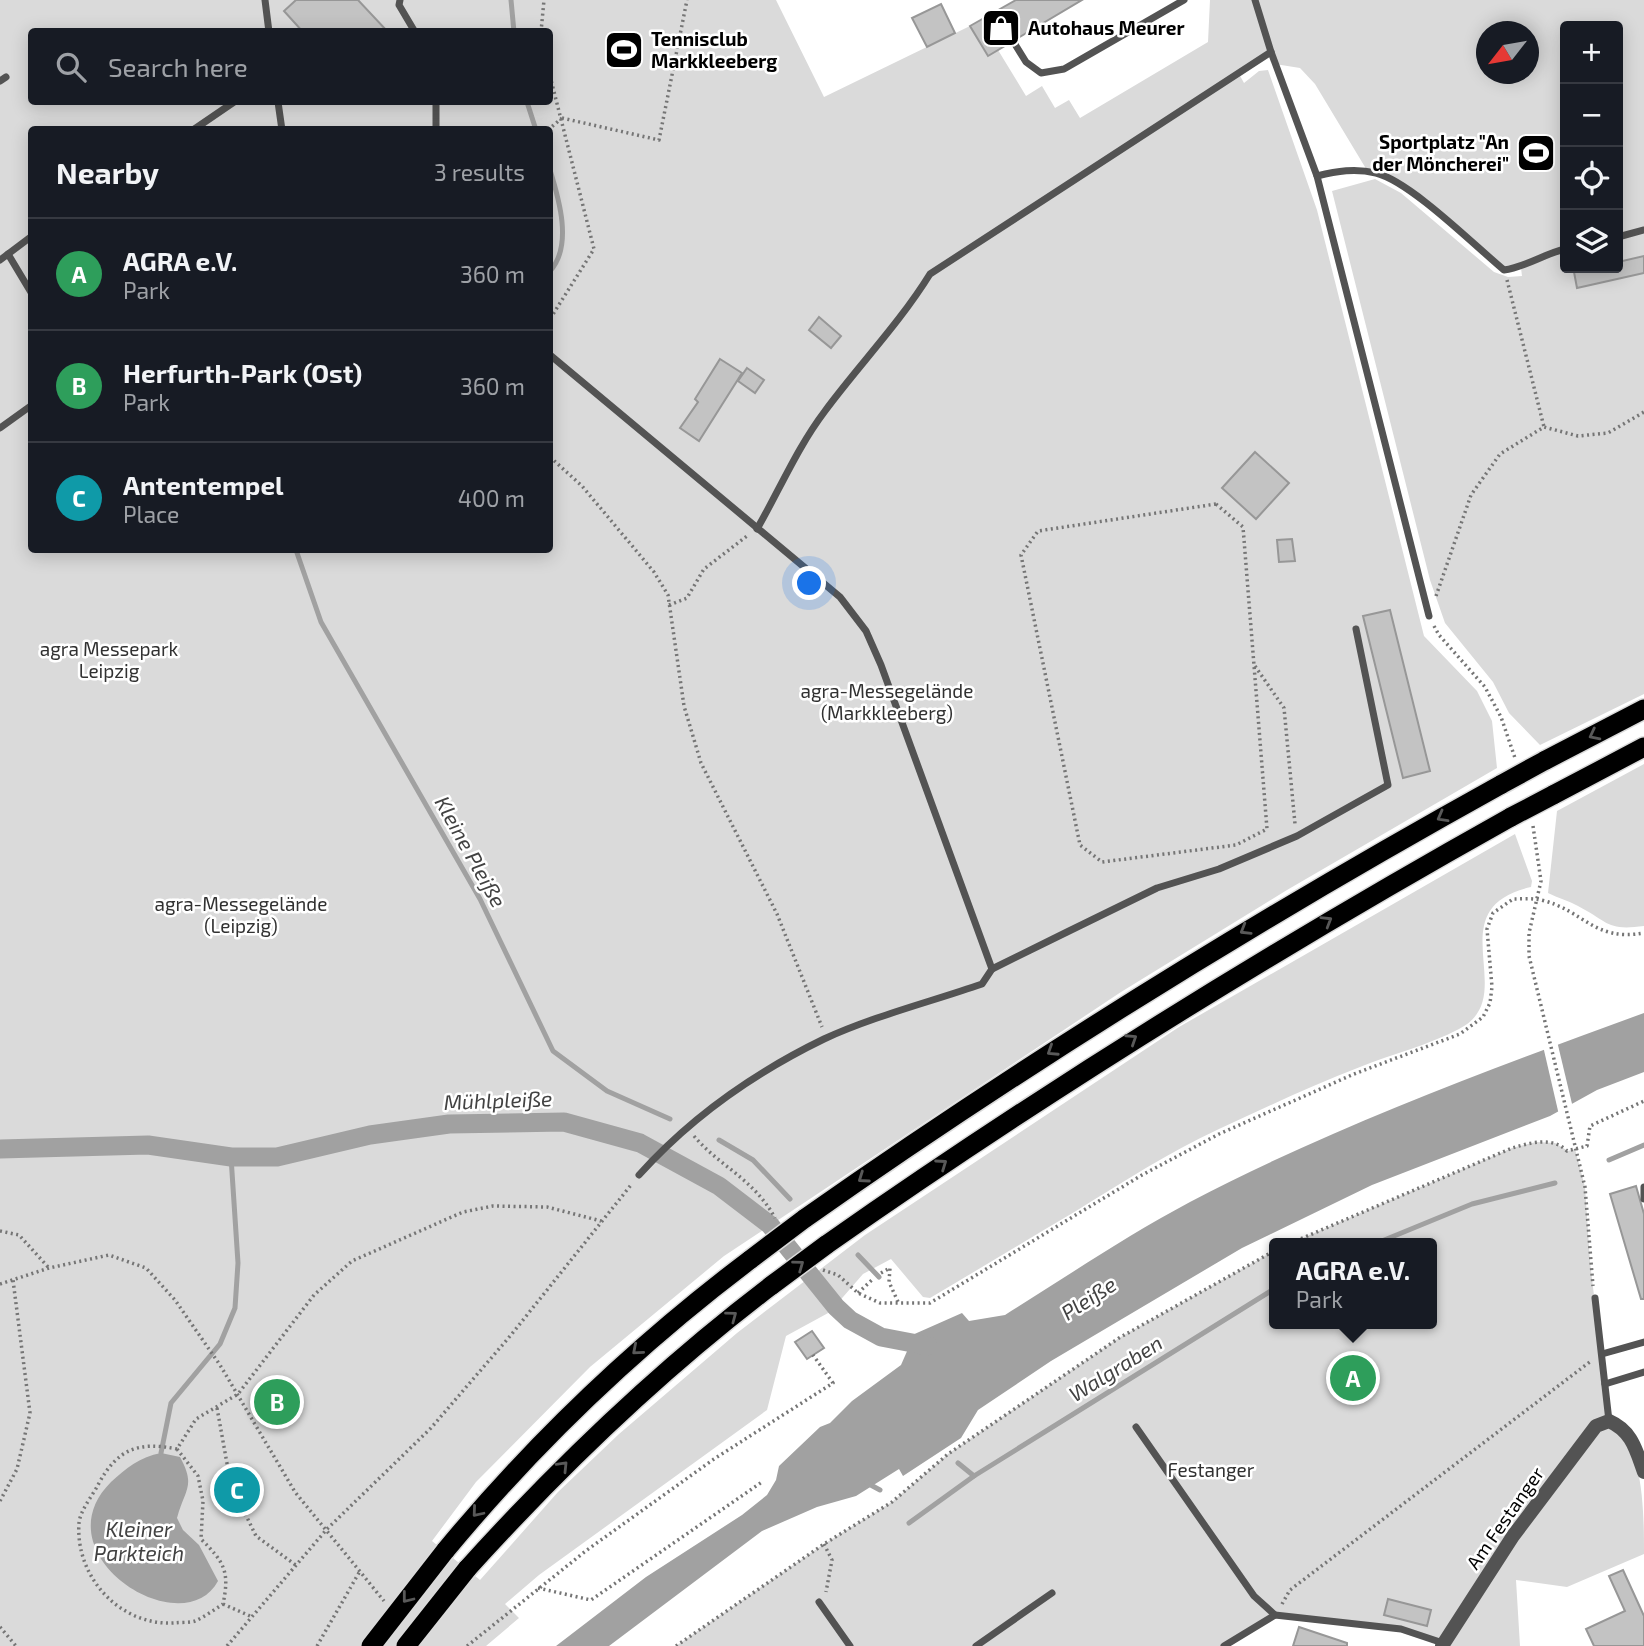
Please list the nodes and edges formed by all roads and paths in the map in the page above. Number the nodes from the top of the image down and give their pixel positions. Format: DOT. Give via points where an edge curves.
graph roads {
  1 [pos="265,0"];
  2 [pos="400,0"];
  3 [pos="544,0"];
  4 [pos="687,0"];
  5 [pos="1184,0"];
  6 [pos="1255,0"];
  7 [pos="268,28"];
  8 [pos="413,28"];
  9 [pos="541,28"];
  10 [pos="1013,41"];
  11 [pos="1270,52"];
  12 [pos="553,86"];
  13 [pos="230,105"];
  14 [pos="278,105"];
  15 [pos="436,105"];
  16 [pos="562,118"];
  17 [pos="199,126"];
  18 [pos="281,126"];
  19 [pos="436,126"];
  20 [pos="553,126"];
  21 [pos="1317,176"];
  22 [pos="1644,230"];
  23 [pos="1623,236"];
  24 [pos="28,239"];
  25 [pos="1560,250"];
  26 [pos="8,254"];
  27 [pos="0,260"];
  28 [pos="1504,270"];
  29 [pos="28,287"];
  30 [pos="553,314"];
  31 [pos="553,358"];
  32 [pos="28,408"];
  33 [pos="1644,412"];
  34 [pos="1544,427"];
  35 [pos="0,428"];
  36 [pos="553,460"];
  37 [pos="757,529"];
  38 [pos="669,605"];
  39 [pos="1429,616"];
  40 [pos="1356,629"];
  41 [pos="1254,665"];
  42 [pos="1644,709"];
  43 [pos="1644,747"];
  44 [pos="1297,836"];
  45 [pos="1644,933"];
  46 [pos="992,969"];
  47 [pos="1543,1013"];
  48 [pos="826,1038"];
  49 [pos="1644,1101"];
  50 [pos="686,1127"];
  51 [pos="1575,1149"];
  52 [pos="639,1175"];
  53 [pos="1644,1186"];
  54 [pos="1644,1199"];
  55 [pos="775,1218"];
  56 [pos="601,1221"];
  57 [pos="0,1231"];
  58 [pos="1303,1238"];
  59 [pos="1269,1254"];
  60 [pos="49,1268"];
  61 [pos="822,1270"];
  62 [pos="881,1273"];
  63 [pos="874,1278"];
  64 [pos="13,1280"];
  65 [pos="0,1284"];
  66 [pos="858,1293"];
  67 [pos="1595,1298"];
  68 [pos="899,1304"];
  69 [pos="1644,1342"];
  70 [pos="1602,1354"];
  71 [pos="813,1355"];
  72 [pos="1644,1372"];
  73 [pos="1605,1384"];
  74 [pos="238,1394"];
  75 [pos="217,1408"];
  76 [pos="1609,1421"];
  77 [pos="1136,1427"];
  78 [pos="177,1449"];
  79 [pos="1644,1472"];
  80 [pos="230,1480"];
  81 [pos="762,1482"];
  82 [pos="238,1499"];
  83 [pos="0,1502"];
  84 [pos="327,1529"];
  85 [pos="824,1544"];
  86 [pos="297,1566"];
  87 [pos="538,1588"];
  88 [pos="1052,1593"];
  89 [pos="819,1602"];
  90 [pos="223,1604"];
  91 [pos="1275,1615"];
  92 [pos="250,1616"];
  93 [pos="0,1627"];
  94 [pos="1443,1645"];
  95 [pos="16,1646"];
  96 [pos="228,1646"];
  97 [pos="317,1646"];
  98 [pos="371,1646"];
  99 [pos="406,1646"];
  100 [pos="467,1646"];
  101 [pos="676,1646"];
  102 [pos="850,1646"];
  103 [pos="976,1646"];
  104 [pos="1224,1646"];
  1 -- 7 [label="lane"];
  2 -- 8 [label="lane"];
  3 -- 9 [label="path"];
  4 -- 16 [label="path" via="659,140"];
  5 -- 10 [label="lane" via="1063,69 1041,73 1026,62"];
  6 -- 11 [label="lane"];
  11 -- 21 [label="lane"];
  11 -- 37 [label="lane" via="930,274 908,310 825,411 791,462"];
  12 -- 16 [label="path"];
  13 -- 17 [label="lane"];
  14 -- 18 [label="lane"];
  15 -- 19 [label="lane"];
  16 -- 20 [label="path"];
  16 -- 30 [label="path" via="594,249"];
  21 -- 28 [label="lane" via="1349,169 1377,173 1405,188"];
  21 -- 39 [label="lane"];
  22 -- 23 [label="lane"];
  24 -- 26 [label="lane"];
  25 -- 28 [label="lane" via="1521,268"];
  26 -- 27 [label="lane"];
  26 -- 29 [label="lane"];
  28 -- 34 [label="path"];
  31 -- 37 [label="lane"];
  32 -- 35 [label="lane"];
  33 -- 34 [label="path" via="1608,433 1578,436"];
  34 -- 39 [label="path" via="1500,454 1471,495"];
  36 -- 38 [label="path" via="582,486 654,572"];
  37 -- 38 [label="path" via="704,569 687,597"];
  37 -- 46 [label="lane" via="839,597 866,631"];
  38 -- 48 [label="path" via="684,706 701,763 777,914"];
  40 -- 44 [label="lane" via="1388,785"];
  41 -- 41 [label="path" via="1243,527 1216,504 1038,531 1021,555 1080,845 1102,862 1236,845 1267,830"];
  41 -- 44 [label="path" via="1284,708"];
  42 -- 98 [label="highway, one-way, bridge" via="1319,886 1152,987 962,1109 804,1219 689,1306 567,1414 500,1484"];
  99 -- 43 [label="highway, one-way, bridge" via="467,1569 588,1440 679,1359 826,1245 1147,1030 1341,913"];
  44 -- 46 [label="lane" via="1219,869 1157,888"];
  45 -- 68 [label="path" via="1606,934 1546,902 1513,899 1493,914 1487,929 1491,995 1483,1017 1472,1027 1219,1134 930,1303"];
  46 -- 48 [label="lane" via="982,984"];
  47 -- 51 [label="path"];
  48 -- 50 [label="lane" via="772,1068"];
  49 -- 51 [label="path" via="1590,1126 1587,1146"];
  50 -- 52 [label="lane"];
  50 -- 55 [label="path" via="702,1146 739,1173"];
  51 -- 58 [label="path" via="1536,1142 1512,1148"];
  51 -- 67 [label="path" via="1584,1187"];
  52 -- 56 [label="path"];
  53 -- 54 [label="lane"];
  56 -- 74 [label="path" via="547,1208 492,1206 463,1212 352,1261 314,1295"];
  56 -- 84 [label="path" via="431,1427"];
  57 -- 60 [label="path" via="19,1235"];
  59 -- 85 [label="path" via="1119,1338 937,1462 892,1502"];
  60 -- 64 [label="path"];
  60 -- 74 [label="path" via="109,1255 146,1268 175,1300"];
  61 -- 66 [label="path" via="838,1275"];
  62 -- 68 [label="path" via="890,1268 889,1282"];
  63 -- 66 [label="path"];
  64 -- 65 [label="path"];
  64 -- 83 [label="path" via="30,1413 17,1469"];
  66 -- 68 [label="path" via="880,1303"];
  67 -- 70 [label="lane"];
  69 -- 70 [label="lane"];
  70 -- 73 [label="lane"];
  70 -- 91 [label="path" via="1290,1590"];
  71 -- 87 [label="path" via="833,1383 714,1459"];
  72 -- 73 [label="lane"];
  73 -- 76 [label="lane"];
  74 -- 75 [label="path"];
  74 -- 84 [label="path" via="295,1493"];
  75 -- 78 [label="path" via="196,1419"];
  75 -- 80 [label="path"];
  76 -- 79 [label="street" via="1630,1436"];
  76 -- 94 [label="street, Am Festanger" via="1596,1426 1521,1525"];
  77 -- 91 [label="lane" via="1254,1596"];
  78 -- 90 [label="path" via="198,1476 203,1501 201,1539 220,1558 228,1581"];
  78 -- 90 [label="path" via="150,1444 127,1452 108,1466 79,1521 81,1555 92,1579 132,1617 193,1622"];
  81 -- 87 [label="path" via="591,1600"];
  82 -- 86 [label="path" via="256,1536"];
  84 -- 86 [label="path"];
  84 -- 97 [label="path" via="360,1571"];
  85 -- 89 [label="path" via="832,1560 826,1595"];
  85 -- 101 [label="path"];
  86 -- 92 [label="path"];
  87 -- 100 [label="path"];
  88 -- 103 [label="lane"];
  89 -- 102 [label="lane"];
  90 -- 92 [label="path"];
  91 -- 94 [label="lane" via="1401,1629"];
  91 -- 104 [label="lane"];
  92 -- 96 [label="path"];
  93 -- 95 [label="path"];
}
